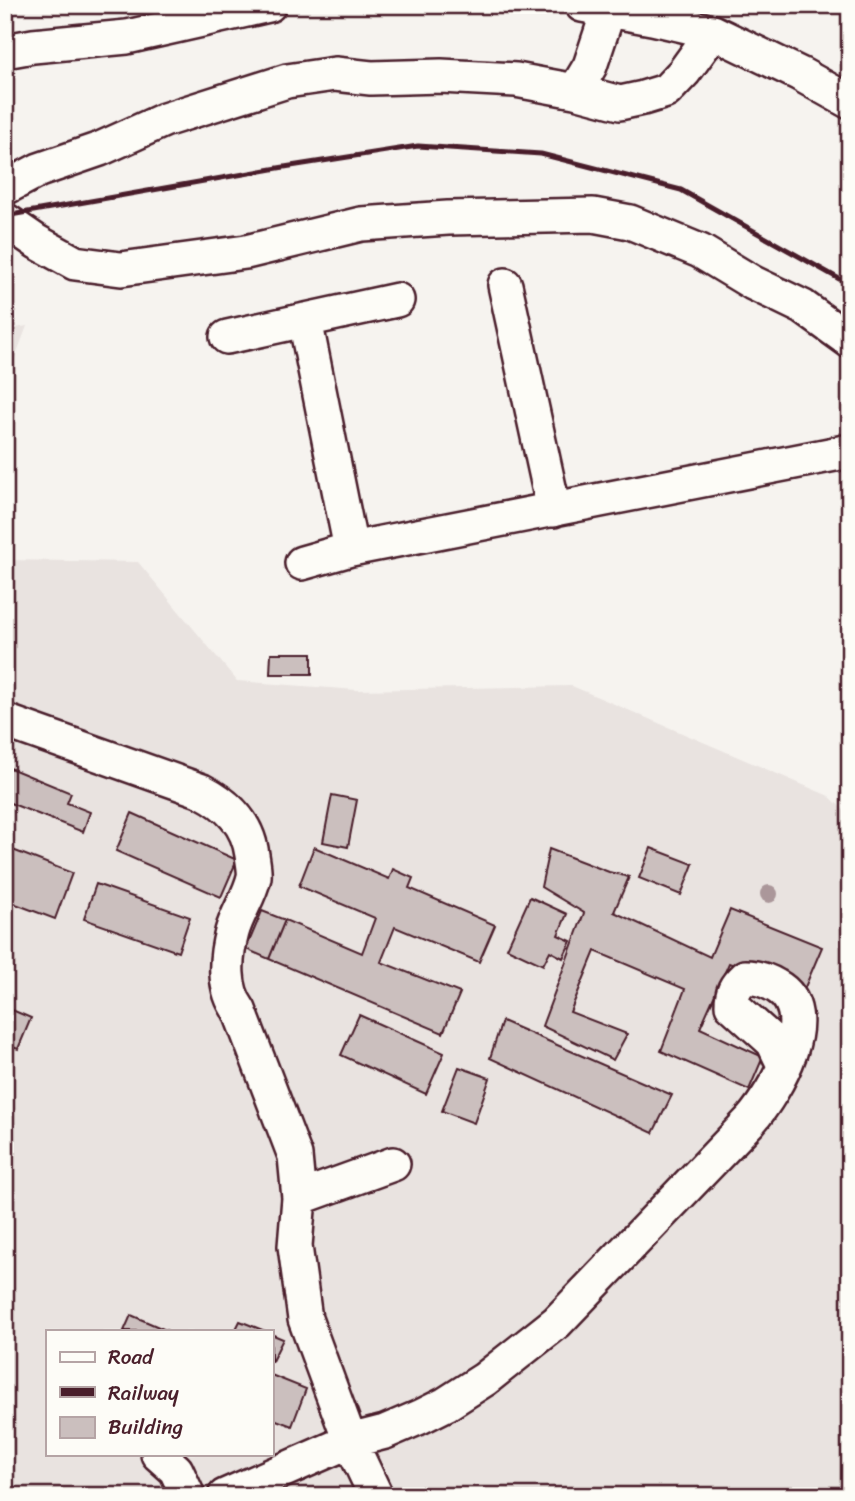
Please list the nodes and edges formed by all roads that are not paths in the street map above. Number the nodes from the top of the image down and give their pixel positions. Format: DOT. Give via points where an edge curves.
graph roads {
  1 [pos="269,5"];
  2 [pos="595,7"];
  3 [pos="713,32"];
  4 [pos="5,51"];
  5 [pos="575,91"];
  6 [pos="850,102"];
  7 [pos="5,188"];
  8 [pos="5,220"];
  9 [pos="505,285"];
  10 [pos="397,300"];
  11 [pos="305,320"];
  12 [pos="227,337"];
  13 [pos="850,341"];
  14 [pos="850,451"];
  15 [pos="554,510"];
  16 [pos="351,549"];
  17 [pos="302,562"];
  18 [pos="5,721"];
  19 [pos="784,1066"];
  20 [pos="393,1164"];
  21 [pos="299,1198"];
  22 [pos="350,1441"];
  23 [pos="160,1456"];
  24 [pos="260,1466"];
  25 [pos="188,1496"];
  26 [pos="225,1496"];
  27 [pos="376,1496"];
  1 -- 4 [label="street" via="127,37"];
  2 -- 3 [label="street"];
  2 -- 5 [label="street" via="590,66"];
  3 -- 5 [label="street" via="666,91 620,103"];
  3 -- 6 [label="street"];
  5 -- 7 [label="street" via="516,80 441,76 335,74 287,81 164,120"];
  8 -- 13 [label="street" via="75,263 121,269 246,252 361,224 593,215 630,222 700,251 803,307"];
  9 -- 15 [label="street"];
  10 -- 11 [label="street"];
  11 -- 12 [label="street"];
  11 -- 16 [label="street"];
  14 -- 15 [label="street"];
  15 -- 16 [label="street"];
  16 -- 17 [label="street"];
  18 -- 21 [label="street" via="202,791 237,816 251,842 255,875 232,933 226,972 230,999 239,1010 295,1156"];
  19 -- 22 [label="street" via="773,1092 751,1120 556,1322 446,1404 385,1432"];
  20 -- 21 [label="street"];
  21 -- 22 [label="street" via="295,1246 305,1320"];
  22 -- 24 [label="street"];
  22 -- 27 [label="street"];
  23 -- 25 [label="street" via="176,1470"];
  24 -- 26 [label="street"];
}
